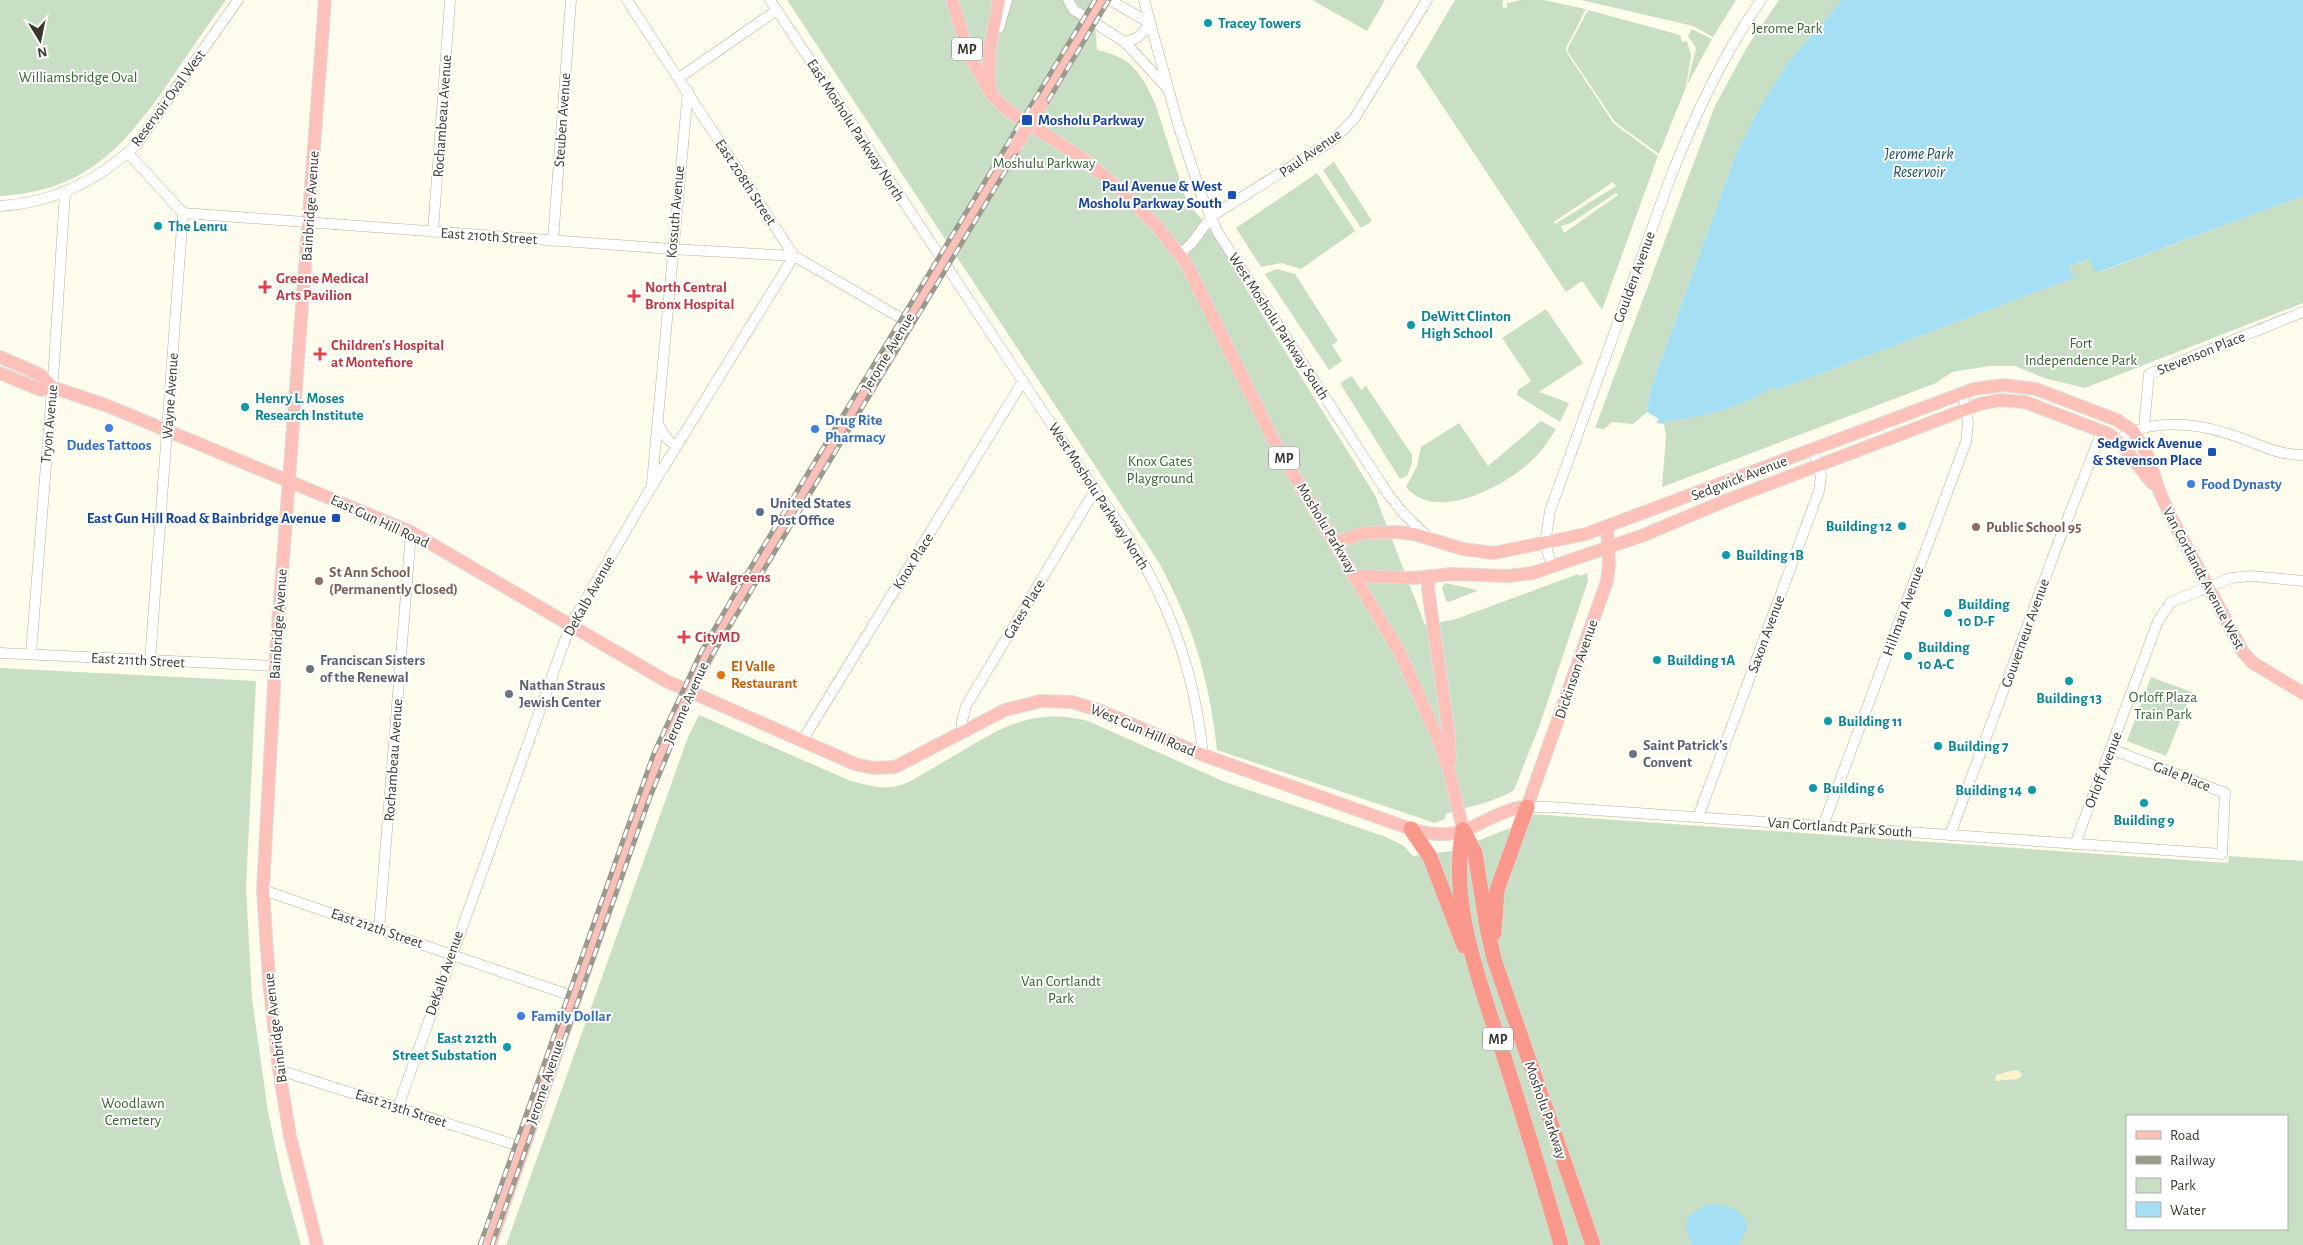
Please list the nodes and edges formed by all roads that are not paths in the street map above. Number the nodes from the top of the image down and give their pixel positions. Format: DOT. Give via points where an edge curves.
graph roads {
  1 [pos="238,0"];
  2 [pos="325,0"];
  3 [pos="450,0"];
  4 [pos="571,0"];
  5 [pos="627,0"];
  6 [pos="770,0"];
  7 [pos="952,0"];
  8 [pos="999,0"];
  9 [pos="1007,0"];
  10 [pos="1068,0"];
  11 [pos="1102,0"];
  12 [pos="1110,0"];
  13 [pos="1144,0"];
  14 [pos="1428,0"];
  15 [pos="1761,0"];
  16 [pos="777,10"];
  17 [pos="1090,21"];
  18 [pos="1151,24"];
  19 [pos="1125,42"];
  20 [pos="989,52"];
  21 [pos="679,78"];
  22 [pos="688,90"];
  23 [pos="1168,90"];
  24 [pos="991,94"];
  25 [pos="128,153"];
  26 [pos="65,193"];
  27 [pos="0,206"];
  28 [pos="184,213"];
  29 [pos="1212,216"];
  30 [pos="309,221"];
  31 [pos="433,232"];
  32 [pos="553,240"];
  33 [pos="672,249"];
  34 [pos="1180,253"];
  35 [pos="794,256"];
  36 [pos="943,260"];
  37 [pos="2303,312"];
  38 [pos="906,321"];
  39 [pos="0,357"];
  40 [pos="0,374"];
  41 [pos="1023,381"];
  42 [pos="52,386"];
  43 [pos="1963,394"];
  44 [pos="1966,410"];
  45 [pos="657,423"];
  46 [pos="2138,429"];
  47 [pos="167,430"];
  48 [pos="2102,431"];
  49 [pos="2118,440"];
  50 [pos="677,446"];
  51 [pos="1813,450"];
  52 [pos="2303,455"];
  53 [pos="1818,466"];
  54 [pos="289,480"];
  55 [pos="652,486"];
  56 [pos="1095,490"];
  57 [pos="2160,493"];
  58 [pos="1607,528"];
  59 [pos="410,532"];
  60 [pos="1431,540"];
  61 [pos="1336,543"];
  62 [pos="1544,543"];
  63 [pos="1608,548"];
  64 [pos="1552,567"];
  65 [pos="1356,576"];
  66 [pos="1430,576"];
  67 [pos="2303,581"];
  68 [pos="2207,586"];
  69 [pos="570,626"];
  70 [pos="0,653"];
  71 [pos="31,654"];
  72 [pos="150,661"];
  73 [pos="275,666"];
  74 [pos="689,693"];
  75 [pos="2303,693"];
  76 [pos="962,732"];
  77 [pos="802,741"];
  78 [pos="2111,749"];
  79 [pos="1203,755"];
  80 [pos="1450,774"];
  81 [pos="1527,807"];
  82 [pos="1698,817"];
  83 [pos="1823,826"];
  84 [pos="1411,829"];
  85 [pos="1463,830"];
  86 [pos="1950,835"];
  87 [pos="2075,844"];
  88 [pos="2222,854"];
  89 [pos="263,890"];
  90 [pos="379,929"];
  91 [pos="451,954"];
  92 [pos="1494,959"];
  93 [pos="1475,966"];
  94 [pos="575,997"];
  95 [pos="279,1070"];
  96 [pos="398,1107"];
  97 [pos="522,1147"];
  98 [pos="317,1245"];
  99 [pos="490,1245"];
  100 [pos="1561,1245"];
  101 [pos="1592,1245"];
  1 -- 25 [label="street, Reservoir Oval West"];
  2 -- 30 [label="main road, Bainbridge Avenue"];
  3 -- 31 [label="street, Rochambeau Avenue"];
  4 -- 32 [label="street, Steuben Avenue"];
  5 -- 21 [label="street, East 208th Street"];
  6 -- 16 [label="street, East Mosholu Parkway North"];
  7 -- 24 [label="main road, Mosholu Parkway / MP" via="969,55"];
  8 -- 20 [label="main road"];
  9 -- 20 [label="street"];
  10 -- 17 [label="street, West Mosholu Parkway South" via="1074,10"];
  11 -- 17 [label="main road, Jerome Avenue"];
  12 -- 18 [label="street"];
  13 -- 18 [label="street, West Mosholu Parkway South"];
  14 -- 29 [label="street, Paul Avenue" via="1348,126 1333,140"];
  15 -- 62 [label="street, Goulden Avenue" via="1720,64 1687,134 1552,504"];
  16 -- 21 [label="street"];
  16 -- 36 [label="street, East Mosholu Parkway North"];
  17 -- 19 [label="street, West Mosholu Parkway South"];
  17 -- 36 [label="main road, Jerome Avenue, bridge" via="1015,148"];
  18 -- 19 [label="street" via="1137,38"];
  18 -- 23 [label="street, West Mosholu Parkway South"];
  19 -- 23 [label="street, West Mosholu Parkway South"];
  20 -- 24 [label="main road"];
  21 -- 22 [label="street, East 208th Street"];
  22 -- 33 [label="street, Kossuth Avenue"];
  22 -- 35 [label="street, East 208th Street"];
  23 -- 29 [label="street, West Mosholu Parkway South" via="1201,194"];
  24 -- 34 [label="main road, Mosholu Parkway / MP" via="1007,110 1079,156 1108,180 1155,224"];
  25 -- 26 [label="street, Reservoir Oval West" via="103,173"];
  25 -- 28 [label="street"];
  26 -- 27 [label="street, Reservoir Oval West"];
  26 -- 42 [label="street, Tryon Avenue"];
  28 -- 30 [label="street, East 210th Street"];
  28 -- 47 [label="street, Wayne Avenue"];
  29 -- 34 [label="street, Paul Avenue"];
  29 -- 60 [label="street, West Mosholu Parkway South" via="1218,233 1381,484 1403,513"];
  30 -- 31 [label="street, East 210th Street"];
  30 -- 54 [label="main road, Bainbridge Avenue"];
  31 -- 32 [label="street, East 210th Street"];
  32 -- 33 [label="street, East 210th Street"];
  33 -- 35 [label="street, East 210th Street"];
  33 -- 45 [label="street, Kossuth Avenue"];
  34 -- 61 [label="main road, Mosholu Parkway / MP" via="1269,431"];
  35 -- 38 [label="street, East 208th Street"];
  35 -- 50 [label="street, DeKalb Avenue"];
  36 -- 38 [label="main road, Jerome Avenue"];
  36 -- 41 [label="street, West Mosholu Parkway North"];
  37 -- 46 [label="street, Stevenson Place" via="2149,374"];
  38 -- 74 [label="main road, Jerome Avenue" via="726,620"];
  39 -- 42 [label="main road, East Gun Hill Road" via="41,374"];
  40 -- 42 [label="main road, East Gun Hill Road" via="40,390"];
  41 -- 56 [label="street, West Mosholu Parkway North"];
  41 -- 77 [label="street, Knox Place"];
  42 -- 47 [label="main road, East Gun Hill Road"];
  42 -- 71 [label="street, Tryon Avenue"];
  43 -- 44 [label="street, Hillman Avenue"];
  43 -- 46 [label="main road, Sedgwick Avenue" via="1988,385 2027,387"];
  43 -- 51 [label="main road, Sedgwick Avenue"];
  44 -- 48 [label="main road, Sedgwick Avenue" via="1986,403 2016,401"];
  44 -- 53 [label="main road, Sedgwick Avenue"];
  44 -- 83 [label="street, Hillman Avenue" via="1966,442"];
  45 -- 50 [label="street" via="662,434"];
  45 -- 55 [label="street, Kossuth Avenue"];
  46 -- 49 [label="street"];
  46 -- 52 [label="street" via="2171,426 2209,429 2269,450"];
  46 -- 57 [label="main road, Van Cortlandt Avenue West"];
  47 -- 54 [label="main road, East Gun Hill Road"];
  47 -- 72 [label="street, Wayne Avenue"];
  48 -- 49 [label="main road, Sedgwick Avenue"];
  48 -- 86 [label="street, Gouverneur Avenue"];
  49 -- 57 [label="main road, Van Cortlandt Avenue West"];
  50 -- 55 [label="street, DeKalb Avenue"];
  51 -- 53 [label="street, Saxon Avenue"];
  51 -- 58 [label="main road, Sedgwick Avenue"];
  53 -- 63 [label="main road, Sedgwick Avenue"];
  53 -- 82 [label="street, Saxon Avenue" via="1820,491"];
  54 -- 59 [label="main road, East Gun Hill Road"];
  54 -- 73 [label="main road, Bainbridge Avenue"];
  55 -- 69 [label="street, DeKalb Avenue"];
  56 -- 76 [label="street, Gates Place" via="966,706"];
  56 -- 79 [label="street, West Mosholu Parkway North" via="1134,543 1166,606 1195,696"];
  57 -- 68 [label="main road, Van Cortlandt Avenue West"];
  58 -- 62 [label="main road, Sedgwick Avenue"];
  58 -- 63 [label="main road, Dickinson Avenue"];
  59 -- 69 [label="main road, East Gun Hill Road"];
  59 -- 90 [label="street, Rochambeau Avenue"];
  60 -- 61 [label="main road, Sedgwick Avenue" via="1406,533 1379,532 1363,533"];
  60 -- 62 [label="main road, Sedgwick Avenue" via="1485,553"];
  61 -- 65 [label="main road, Mosholu Parkway / MP"];
  62 -- 64 [label="street"];
  63 -- 64 [label="main road, Sedgwick Avenue"];
  63 -- 81 [label="main road, Dickinson Avenue" via="1607,581"];
  64 -- 66 [label="main road, Sedgwick Avenue" via="1516,576"];
  65 -- 66 [label="main road, Sedgwick Avenue"];
  65 -- 80 [label="main road, Mosholu Parkway / MP" via="1400,653"];
  66 -- 80 [label="main road" via="1429,598 1449,735"];
  67 -- 68 [label="street, Orloff Avenue" via="2240,576"];
  68 -- 75 [label="main road, Van Cortlandt Avenue West" via="2231,634 2248,659"];
  68 -- 78 [label="street, Orloff Avenue" via="2178,598 2164,610"];
  69 -- 74 [label="main road, East Gun Hill Road"];
  69 -- 91 [label="street, DeKalb Avenue"];
  70 -- 71 [label="street, East 211th Street"];
  71 -- 72 [label="street, East 211th Street"];
  72 -- 73 [label="street, East 211th Street"];
  73 -- 89 [label="main road, Bainbridge Avenue"];
  74 -- 77 [label="main road, West Gun Hill Road"];
  74 -- 94 [label="main road, Jerome Avenue" via="646,797"];
  76 -- 77 [label="main road, West Gun Hill Road" via="906,764 885,769 855,764"];
  76 -- 79 [label="main road, West Gun Hill Road" via="1022,704 1052,700 1102,710"];
  78 -- 87 [label="street, Orloff Avenue"];
  78 -- 88 [label="street, Gale Place" via="2225,793"];
  79 -- 84 [label="main road, West Gun Hill Road"];
  80 -- 85 [label="main road, Mosholu Parkway / MP"];
  81 -- 82 [label="street, Van Cortlandt Park South"];
  81 -- 85 [label="main road, Van Cortlandt Park South" via="1510,809"];
  81 -- 92 [label="highway" via="1497,890"];
  82 -- 83 [label="street, Van Cortlandt Park South"];
  83 -- 86 [label="street, Van Cortlandt Park South"];
  84 -- 85 [label="main road, West Gun Hill Road" via="1441,836"];
  84 -- 93 [label="highway" via="1430,857 1461,941"];
  85 -- 92 [label="highway, Mosholu Parkway / MP" via="1475,853"];
  85 -- 93 [label="highway, Mosholu Parkway / MP" via="1458,856"];
  86 -- 87 [label="street, Van Cortlandt Park South"];
  87 -- 88 [label="street, Van Cortlandt Park South"];
  89 -- 90 [label="street, East 212th Street"];
  89 -- 95 [label="main road, Bainbridge Avenue"];
  90 -- 91 [label="street, East 212th Street"];
  91 -- 94 [label="street, East 212th Street"];
  91 -- 96 [label="street, DeKalb Avenue"];
  92 -- 101 [label="highway, Mosholu Parkway / MP"];
  93 -- 100 [label="highway, Mosholu Parkway / MP"];
  94 -- 97 [label="main road, Jerome Avenue"];
  95 -- 96 [label="street, East 213th Street"];
  95 -- 98 [label="main road, Bainbridge Avenue" via="290,1136"];
  96 -- 97 [label="street, East 213th Street"];
  97 -- 99 [label="main road, Jerome Avenue"];
}
